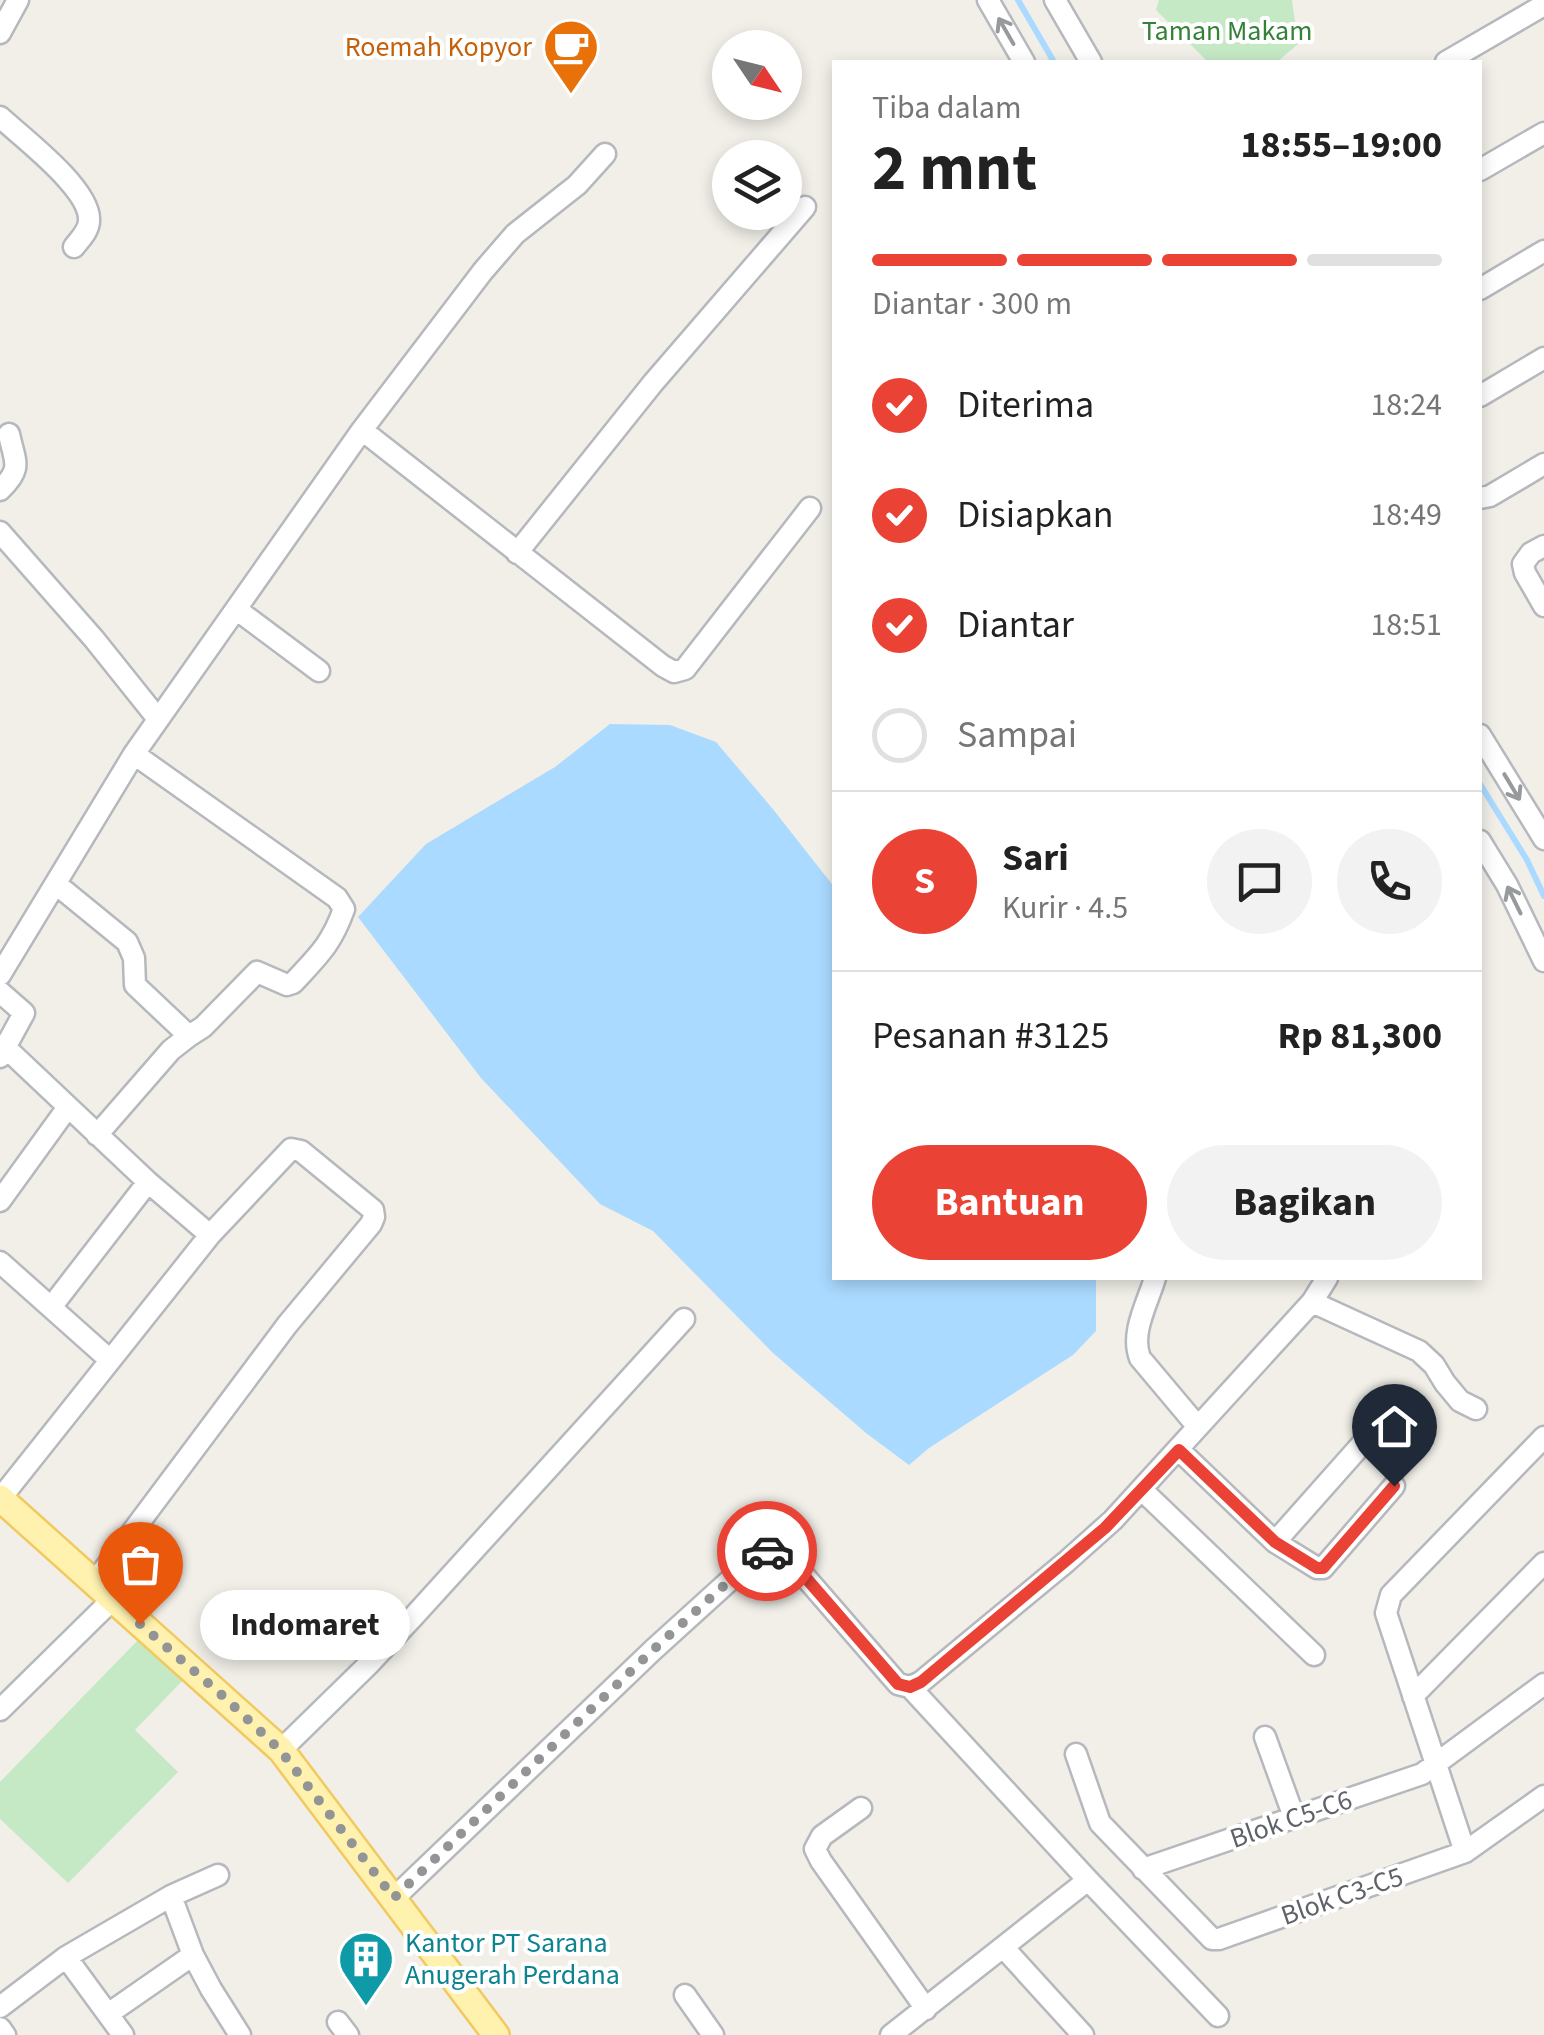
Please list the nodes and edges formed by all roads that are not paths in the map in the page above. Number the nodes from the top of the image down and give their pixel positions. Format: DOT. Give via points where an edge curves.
graph roads {
  1 [pos="18,0"];
  2 [pos="988,0"];
  3 [pos="1055,0"];
  4 [pos="1543,4"];
  5 [pos="0,33"];
  6 [pos="1023,60"];
  7 [pos="1090,60"];
  8 [pos="1449,60"];
  9 [pos="0,116"];
  10 [pos="1544,133"];
  11 [pos="605,154"];
  12 [pos="1482,169"];
  13 [pos="805,207"];
  14 [pos="74,247"];
  15 [pos="1544,251"];
  16 [pos="1482,287"];
  17 [pos="1544,358"];
  18 [pos="1482,395"];
  19 [pos="362,430"];
  20 [pos="9,434"];
  21 [pos="1544,464"];
  22 [pos="0,490"];
  23 [pos="1482,498"];
  24 [pos="810,508"];
  25 [pos="0,532"];
  26 [pos="1544,546"];
  27 [pos="517,553"];
  28 [pos="1544,606"];
  29 [pos="236,609"];
  30 [pos="319,670"];
  31 [pos="158,719"];
  32 [pos="1482,738"];
  33 [pos="134,754"];
  34 [pos="1544,839"];
  35 [pos="1482,845"];
  36 [pos="56,884"];
  37 [pos="1544,961"];
  38 [pos="0,975"];
  39 [pos="0,992"];
  40 [pos="188,1036"];
  41 [pos="3,1052"];
  42 [pos="68,1107"];
  43 [pos="97,1134"];
  44 [pos="148,1182"];
  45 [pos="0,1201"];
  46 [pos="210,1235"];
  47 [pos="0,1262"];
  48 [pos="1154,1280"];
  49 [pos="1326,1280"];
  50 [pos="1312,1302"];
  51 [pos="52,1306"];
  52 [pos="684,1320"];
  53 [pos="110,1360"];
  54 [pos="1476,1409"];
  55 [pos="1378,1426"];
  56 [pos="1198,1427"];
  57 [pos="1544,1437"];
  58 [pos="1179,1450"];
  59 [pos="1394,1486"];
  60 [pos="1142,1490"];
  61 [pos="0,1498"];
  62 [pos="1275,1542"];
  63 [pos="1544,1564"];
  64 [pos="103,1591"];
  65 [pos="1314,1655"];
  66 [pos="1544,1684"];
  67 [pos="910,1687"];
  68 [pos="1413,1696"];
  69 [pos="0,1710"];
  70 [pos="1265,1738"];
  71 [pos="280,1750"];
  72 [pos="1076,1754"];
  73 [pos="1436,1764"];
  74 [pos="1544,1796"];
  75 [pos="862,1808"];
  76 [pos="1294,1818"];
  77 [pos="1465,1852"];
  78 [pos="1143,1869"];
  79 [pos="218,1875"];
  80 [pos="1088,1880"];
  81 [pos="171,1896"];
  82 [pos="394,1898"];
  83 [pos="1002,1947"];
  84 [pos="193,1956"];
  85 [pos="66,1957"];
  86 [pos="686,1995"];
  87 [pos="0,2007"];
  88 [pos="926,2009"];
  89 [pos="108,2014"];
  90 [pos="1218,2016"];
  91 [pos="0,2028"];
  92 [pos="5,2035"];
  93 [pos="123,2035"];
  94 [pos="240,2035"];
  95 [pos="496,2035"];
  96 [pos="713,2035"];
  97 [pos="891,2035"];
  98 [pos="1082,2035"];
  1 -- 5 [label="street"];
  6 -- 2 [label="street, one-way"];
  3 -- 7 [label="street"];
  4 -- 8 [label="street"];
  9 -- 14 [label="street" via="80,195 90,219"];
  10 -- 12 [label="street"];
  11 -- 19 [label="street" via="515,234"];
  13 -- 27 [label="street"];
  15 -- 16 [label="street"];
  17 -- 18 [label="street"];
  19 -- 27 [label="street"];
  19 -- 29 [label="street"];
  20 -- 22 [label="street" via="16,470"];
  21 -- 23 [label="street"];
  24 -- 27 [label="street" via="685,669 674,672"];
  25 -- 31 [label="street"];
  26 -- 28 [label="street" via="1523,564"];
  29 -- 30 [label="street"];
  29 -- 31 [label="street"];
  31 -- 33 [label="street"];
  32 -- 34 [label="street, one-way"];
  33 -- 36 [label="street"];
  33 -- 40 [label="street" via="344,909 327,946 293,984 257,972 204,1028"];
  37 -- 35 [label="street, one-way"];
  36 -- 38 [label="street"];
  36 -- 40 [label="street" via="127,942 135,985"];
  39 -- 41 [label="street" via="24,1013"];
  40 -- 43 [label="street"];
  41 -- 42 [label="street"];
  42 -- 43 [label="street"];
  42 -- 45 [label="street"];
  43 -- 44 [label="street"];
  44 -- 46 [label="street"];
  44 -- 51 [label="street"];
  46 -- 53 [label="street"];
  46 -- 64 [label="street" via="291,1148 374,1217 287,1326"];
  47 -- 51 [label="street"];
  48 -- 56 [label="street" via="1136,1350"];
  49 -- 50 [label="street"];
  50 -- 54 [label="street" via="1419,1351 1460,1401"];
  50 -- 56 [label="street"];
  51 -- 53 [label="street"];
  52 -- 71 [label="street" via="414,1616"];
  53 -- 61 [label="street"];
  55 -- 62 [label="street"];
  56 -- 58 [label="street"];
  57 -- 68 [label="street" via="1386,1603"];
  58 -- 60 [label="street"];
  58 -- 62 [label="street"];
  59 -- 62 [label="street" via="1323,1568"];
  60 -- 65 [label="street"];
  60 -- 67 [label="street" via="1066,1562"];
  61 -- 64 [label="main road"];
  63 -- 68 [label="street"];
  64 -- 69 [label="street"];
  64 -- 71 [label="main road"];
  66 -- 73 [label="street, Blok C5-C6"];
  67 -- 80 [label="street"];
  67 -- 82 [label="street" via="898,1684 787,1556 760,1553"];
  68 -- 73 [label="street"];
  70 -- 76 [label="street"];
  71 -- 82 [label="main road"];
  72 -- 78 [label="street" via="1100,1823"];
  73 -- 76 [label="street, Blok C5-C6"];
  73 -- 77 [label="street"];
  74 -- 77 [label="street, Blok C3-C5"];
  75 -- 88 [label="street" via="822,1836 815,1849"];
  76 -- 78 [label="street, Blok C5-C6"];
  77 -- 78 [label="street, Blok C3-C5" via="1219,1939 1206,1934"];
  79 -- 81 [label="street"];
  80 -- 83 [label="street"];
  80 -- 90 [label="street"];
  81 -- 84 [label="street"];
  81 -- 85 [label="street"];
  82 -- 95 [label="main road"];
  83 -- 88 [label="street"];
  83 -- 98 [label="street"];
  84 -- 89 [label="street"];
  84 -- 94 [label="street"];
  85 -- 87 [label="street"];
  85 -- 89 [label="street"];
  86 -- 96 [label="street"];
  88 -- 97 [label="street"];
  89 -- 93 [label="street"];
  91 -- 92 [label="street"];
}
